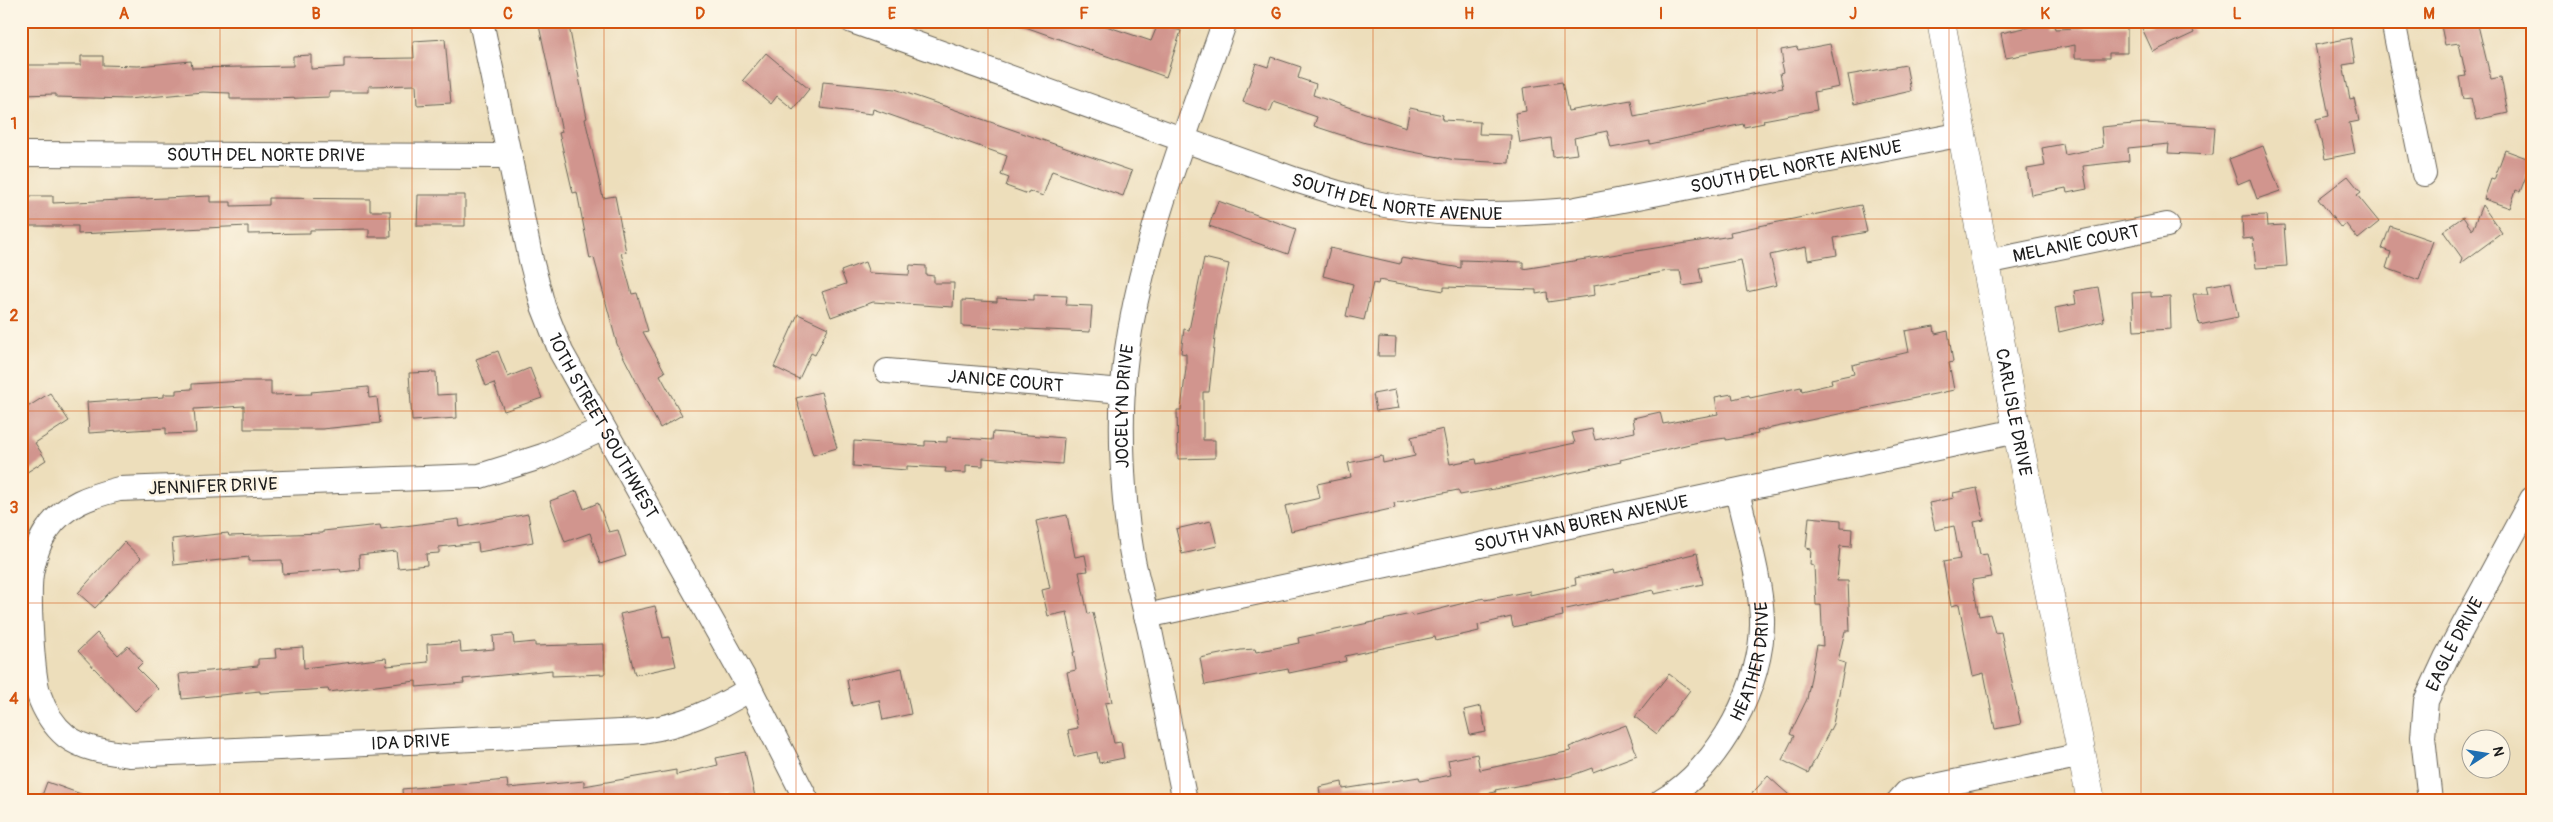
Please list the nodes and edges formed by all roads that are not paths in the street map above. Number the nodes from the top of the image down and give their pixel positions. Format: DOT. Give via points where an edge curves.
graph roads {
  1 [pos="482,21"];
  2 [pos="852,21"];
  3 [pos="1225,21"];
  4 [pos="1941,21"];
  5 [pos="2393,21"];
  6 [pos="1963,134"];
  7 [pos="1184,139"];
  8 [pos="21,154"];
  9 [pos="510,156"];
  10 [pos="2424,174"];
  11 [pos="2167,226"];
  12 [pos="1986,262"];
  13 [pos="887,371"];
  14 [pos="1123,391"];
  15 [pos="602,429"];
  16 [pos="2017,431"];
  17 [pos="1738,491"];
  18 [pos="2532,499"];
  19 [pos="1146,616"];
  20 [pos="750,689"];
  21 [pos="66,736"];
  22 [pos="2082,755"];
  23 [pos="807,801"];
  24 [pos="1185,801"];
  25 [pos="1662,801"];
  26 [pos="1899,801"];
  27 [pos="2091,801"];
  28 [pos="2430,801"];
  1 -- 9 [label="street, 10TH STREET SOUTHWEST"];
  2 -- 7 [label="street, SOUTH DEL NORTE AVENUE"];
  3 -- 7 [label="street, JOCELYN DRIVE"];
  4 -- 6 [label="street, CARLISLE DRIVE"];
  5 -- 10 [label="street"];
  6 -- 7 [label="street, SOUTH DEL NORTE AVENUE" via="1571,210 1511,215 1413,210 1362,200"];
  6 -- 12 [label="street, CARLISLE DRIVE"];
  7 -- 14 [label="street, JOCELYN DRIVE" via="1137,295"];
  8 -- 9 [label="street, SOUTH DEL NORTE DRIVE"];
  9 -- 15 [label="street, 10TH STREET SOUTHWEST" via="543,306 561,352"];
  11 -- 12 [label="street, MELANIE COURT"];
  12 -- 16 [label="street, CARLISLE DRIVE"];
  13 -- 14 [label="street, JANICE COURT"];
  14 -- 19 [label="street, JOCELYN DRIVE" via="1126,498 1134,563"];
  15 -- 20 [label="street, 10TH STREET SOUTHWEST"];
  15 -- 21 [label="street, JENNIFER DRIVE" via="543,456 480,476 119,489 90,496 72,506 41,539 30,577 38,694 46,711"];
  16 -- 17 [label="street, SOUTH VAN BUREN AVENUE"];
  16 -- 22 [label="street, CARLISLE DRIVE"];
  17 -- 19 [label="street, SOUTH VAN BUREN AVENUE"];
  17 -- 25 [label="street, HEATHER DRIVE" via="1762,618 1756,662 1735,722 1722,742 1684,785"];
  18 -- 28 [label="street, EAGLE DRIVE" via="2426,701 2422,737"];
  19 -- 24 [label="street, JOCELYN DRIVE"];
  20 -- 21 [label="street, IDA DRIVE" via="694,719 642,731 130,755 92,749"];
  20 -- 23 [label="street, 10TH STREET SOUTHWEST"];
  22 -- 26 [label="street" via="1907,792"];
  22 -- 27 [label="street, CARLISLE DRIVE"];
}
